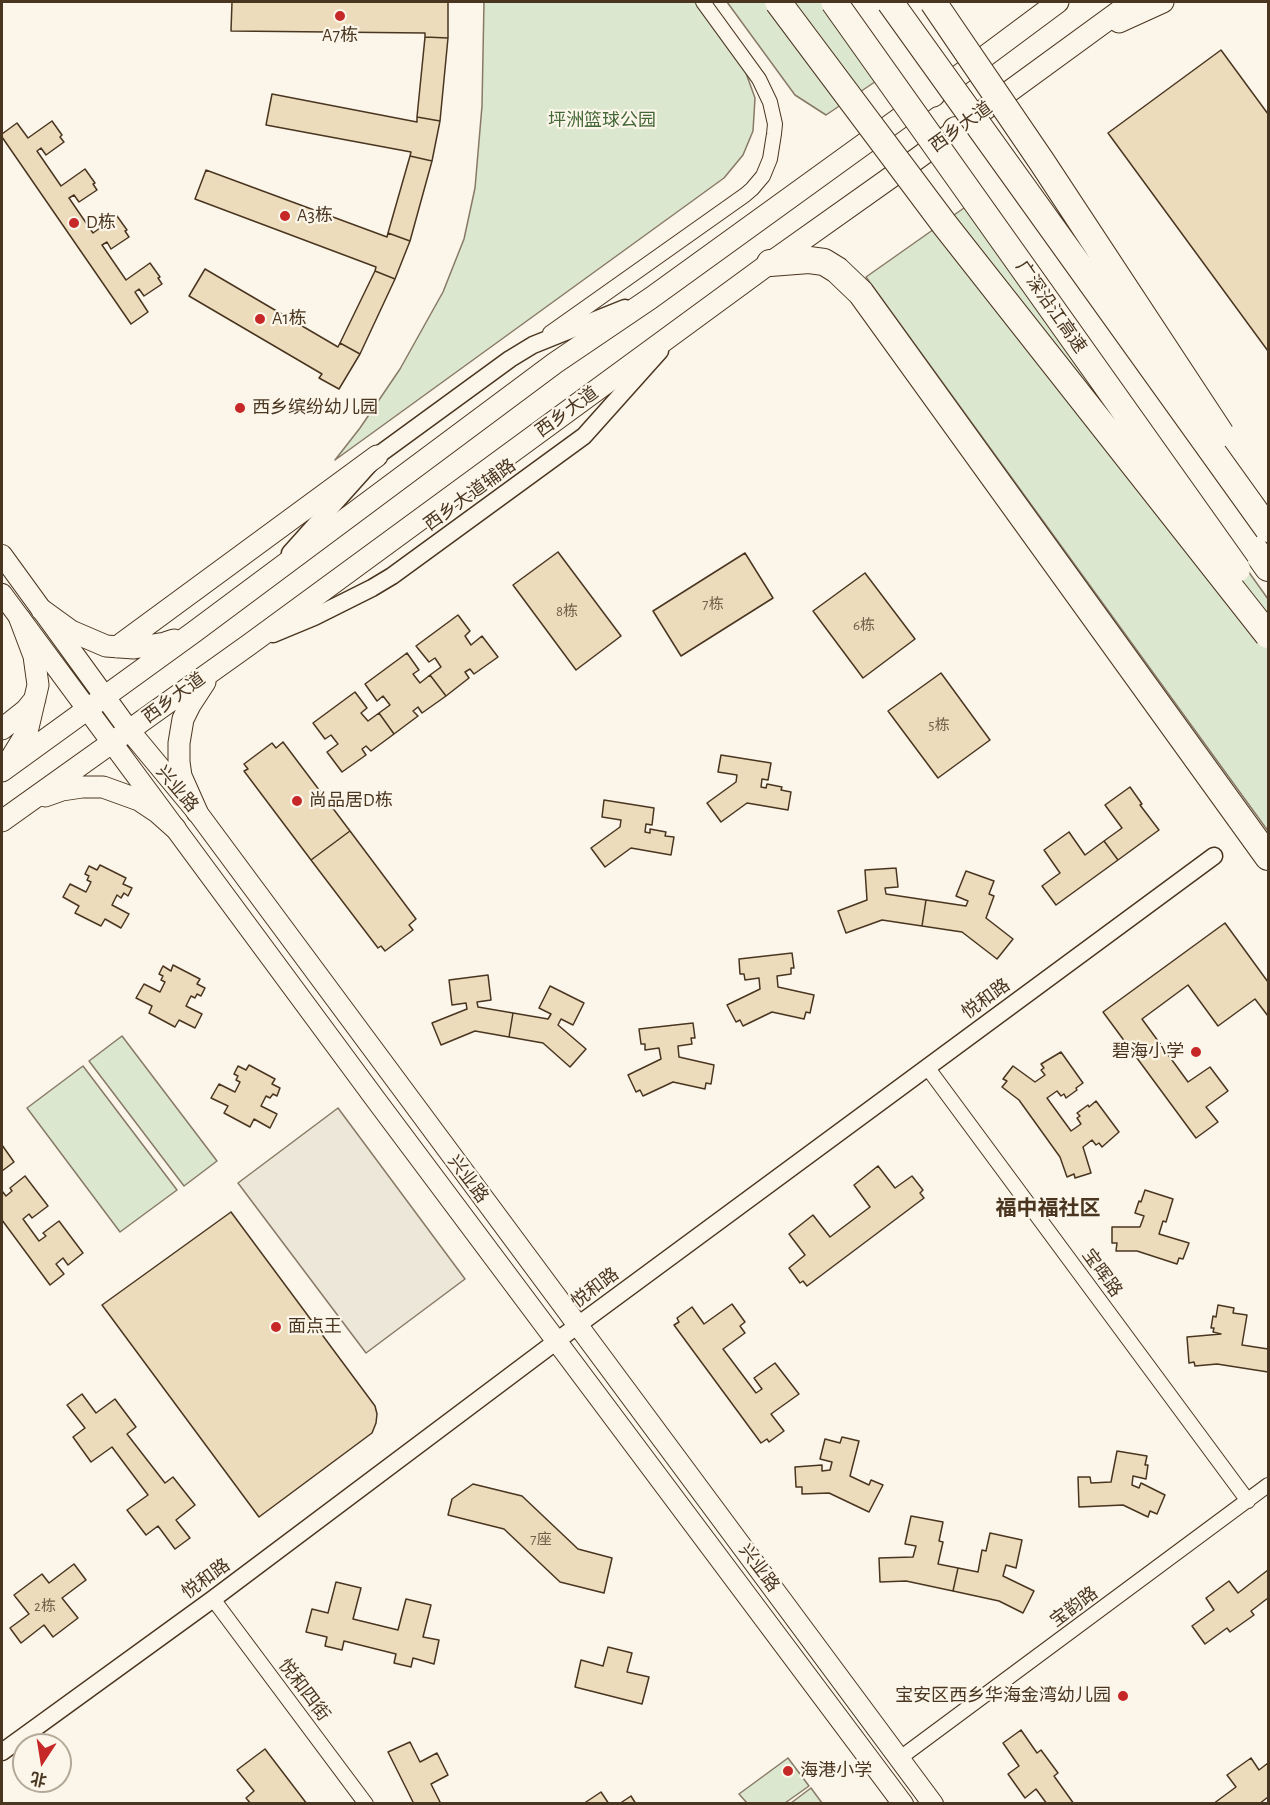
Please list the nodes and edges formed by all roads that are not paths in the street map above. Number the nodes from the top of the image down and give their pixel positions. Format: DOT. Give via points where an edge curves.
graph roads {
  1 [pos="703,2"];
  2 [pos="778,2"];
  3 [pos="834,2"];
  4 [pos="860,2"];
  5 [pos="890,2"];
  6 [pos="933,2"];
  7 [pos="1058,2"];
  8 [pos="1132,2"];
  9 [pos="1162,2"];
  10 [pos="1078,41"];
  11 [pos="932,94"];
  12 [pos="956,130"];
  13 [pos="770,263"];
  14 [pos="651,298"];
  15 [pos="679,330"];
  16 [pos="533,345"];
  17 [pos="377,456"];
  18 [pos="1269,507"];
  19 [pos="1269,529"];
  20 [pos="2,555"];
  21 [pos="1269,568"];
  22 [pos="272,572"];
  23 [pos="2,594"];
  24 [pos="42,610"];
  25 [pos="1269,613"];
  26 [pos="20,620"];
  27 [pos="194,632"];
  28 [pos="1269,634"];
  29 [pos="250,644"];
  30 [pos="117,647"];
  31 [pos="220,665"];
  32 [pos="105,695"];
  33 [pos="36,698"];
  34 [pos="87,708"];
  35 [pos="2,729"];
  36 [pos="129,730"];
  37 [pos="112,743"];
  38 [pos="2,770"];
  39 [pos="27,802"];
  40 [pos="197,812"];
  41 [pos="2,821"];
  42 [pos="175,828"];
  43 [pos="1214,856"];
  44 [pos="1269,857"];
  45 [pos="927,1066"];
  46 [pos="578,1325"];
  47 [pos="557,1341"];
  48 [pos="1269,1485"];
  49 [pos="1248,1501"];
  50 [pos="213,1599"];
  51 [pos="2,1752"];
  52 [pos="900,1758"];
  53 [pos="366,1803"];
  54 [pos="903,1803"];
  55 [pos="933,1803"];
  1 -- 16 [label="street" via="759,79 773,111 770,159 763,176 753,189"];
  2 -- 28 [label="highway, bridge" via="945,225"];
  3 -- 25 [label="highway, 广深沿江高速, bridge"];
  4 -- 11 [label="highway"];
  5 -- 19 [label="highway, bridge"];
  6 -- 18 [label="highway, bridge"];
  7 -- 11 [label="main road"];
  8 -- 10 [label="main road, 西乡大道"];
  9 -- 10 [label="main road"];
  10 -- 12 [label="main road, 西乡大道"];
  11 -- 14 [label="main road"];
  12 -- 13 [label="main road, 西乡大道"];
  12 -- 21 [label="highway"];
  13 -- 15 [label="main road, 西乡大道"];
  13 -- 44 [label="highway" via="824,262 861,293"];
  14 -- 16 [label="street"];
  14 -- 22 [label="main road" via="555,363"];
  15 -- 29 [label="main road, 西乡大道"];
  15 -- 29 [label="street, 西乡大道辅路" via="584,436 392,576"];
  16 -- 17 [label="street"];
  17 -- 22 [label="street"];
  17 -- 30 [label="main road"];
  20 -- 24 [label="main road, 兴业路"];
  22 -- 27 [label="main road"];
  23 -- 26 [label="main road, 兴业路"];
  24 -- 30 [label="main road" via="71,632"];
  24 -- 32 [label="main road, 兴业路"];
  26 -- 33 [label="main road" via="34,656"];
  26 -- 34 [label="main road, 兴业路"];
  27 -- 30 [label="main road" via="165,643"];
  27 -- 32 [label="main road"];
  29 -- 31 [label="main road, 西乡大道"];
  31 -- 36 [label="main road, 西乡大道"];
  31 -- 40 [label="main road" via="198,690 180,732 181,776"];
  32 -- 34 [label="main road"];
  32 -- 36 [label="main road, 兴业路"];
  33 -- 35 [label="main road"];
  33 -- 38 [label="main road" via="27,732"];
  34 -- 37 [label="main road, 兴业路"];
  34 -- 38 [label="main road"];
  36 -- 37 [label="main road, 西乡大道"];
  36 -- 40 [label="main road, 兴业路"];
  37 -- 39 [label="main road, 西乡大道"];
  37 -- 42 [label="main road, 兴业路"];
  39 -- 41 [label="main road, 西乡大道"];
  39 -- 42 [label="main road" via="62,790 103,787 139,800"];
  40 -- 46 [label="main road, 兴业路"];
  42 -- 47 [label="main road, 兴业路"];
  43 -- 45 [label="street, 悦和路"];
  45 -- 46 [label="street, 悦和路"];
  45 -- 49 [label="street, 宝晖路"];
  46 -- 47 [label="street, 悦和路"];
  46 -- 52 [label="main road, 兴业路"];
  47 -- 50 [label="street, 悦和路"];
  47 -- 54 [label="main road, 兴业路"];
  48 -- 49 [label="street, 宝韵路"];
  49 -- 52 [label="street, 宝韵路"];
  50 -- 51 [label="street, 悦和路"];
  50 -- 53 [label="street, 悦和四街"];
  52 -- 55 [label="main road, 兴业路"];
}
